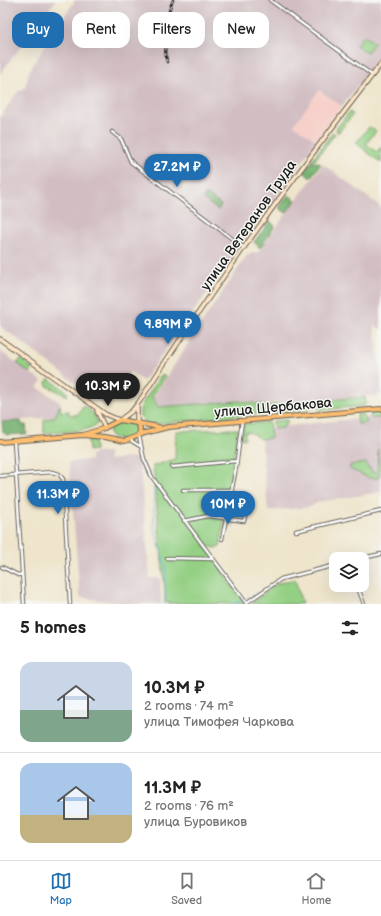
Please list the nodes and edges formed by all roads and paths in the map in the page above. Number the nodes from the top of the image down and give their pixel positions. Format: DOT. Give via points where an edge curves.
graph roads {
  1 [pos="270,0"];
  2 [pos="381,64"];
  3 [pos="372,75"];
  4 [pos="112,132"];
  5 [pos="243,248"];
  6 [pos="0,339"];
  7 [pos="139,402"];
  8 [pos="92,406"];
  9 [pos="381,409"];
  10 [pos="102,417"];
  11 [pos="120,420"];
  12 [pos="242,421"];
  13 [pos="138,423"];
  14 [pos="168,427"];
  15 [pos="105,428"];
  16 [pos="96,432"];
  17 [pos="83,435"];
  18 [pos="138,435"];
  19 [pos="111,438"];
  20 [pos="130,440"];
  21 [pos="14,441"];
  22 [pos="0,442"];
  23 [pos="140,446"];
  24 [pos="236,462"];
  25 [pos="172,467"];
  26 [pos="15,474"];
  27 [pos="0,476"];
  28 [pos="183,490"];
  29 [pos="232,490"];
  30 [pos="247,507"];
  31 [pos="381,511"];
  32 [pos="227,518"];
  33 [pos="184,521"];
  34 [pos="296,531"];
  35 [pos="222,539"];
  36 [pos="381,554"];
  37 [pos="369,557"];
  38 [pos="167,558"];
  39 [pos="213,559"];
  40 [pos="0,566"];
  41 [pos="329,567"];
  42 [pos="22,574"];
  43 [pos="360,592"];
  44 [pos="24,604"];
  45 [pos="70,604"];
  46 [pos="247,604"];
  47 [pos="364,604"];
  1 -- 3 [label="street"];
  2 -- 3 [label="main road, улица Ветеранов Труда"];
  3 -- 5 [label="main road, улица Ветеранов Труда"];
  4 -- 5 [label="street" via="121,139 131,162"];
  5 -- 7 [label="main road, улица Ветеранов Труда"];
  6 -- 8 [label="main road"];
  7 -- 11 [label="main road, улица Ветеранов Труда"];
  7 -- 13 [label="main road" via="136,413"];
  8 -- 10 [label="main road"];
  8 -- 11 [label="main road"];
  9 -- 12 [label="main road, улица Щербакова"];
  10 -- 15 [label="main road"];
  10 -- 16 [label="main road"];
  11 -- 13 [label="main road"];
  11 -- 15 [label="main road"];
  12 -- 14 [label="main road, улица Щербакова"];
  12 -- 24 [label="street"];
  13 -- 14 [label="main road"];
  13 -- 18 [label="main road"];
  14 -- 18 [label="main road"];
  15 -- 16 [label="main road"];
  15 -- 19 [label="main road" via="106,434"];
  16 -- 17 [label="main road"];
  17 -- 19 [label="main road"];
  17 -- 21 [label="main road"];
  18 -- 20 [label="main road"];
  18 -- 23 [label="street"];
  19 -- 20 [label="main road" via="120,441"];
  20 -- 23 [label="street"];
  21 -- 22 [label="main road"];
  21 -- 26 [label="street"];
  23 -- 33 [label="street" via="152,477"];
  24 -- 25 [label="street"];
  24 -- 29 [label="street"];
  26 -- 27 [label="street"];
  26 -- 42 [label="street"];
  26 -- 45 [label="street" via="52,472 59,474 63,480"];
  28 -- 29 [label="street"];
  29 -- 32 [label="street"];
  30 -- 32 [label="street" via="244,521"];
  31 -- 34 [label="street"];
  32 -- 33 [label="street" via="208,516"];
  32 -- 35 [label="street"];
  33 -- 39 [label="street"];
  36 -- 37 [label="street"];
  38 -- 39 [label="street"];
  39 -- 46 [label="street"];
  40 -- 42 [label="street" via="18,575"];
  41 -- 46 [label="street" via="281,579"];
  42 -- 44 [label="street"];
  43 -- 47 [label="street"];
}
